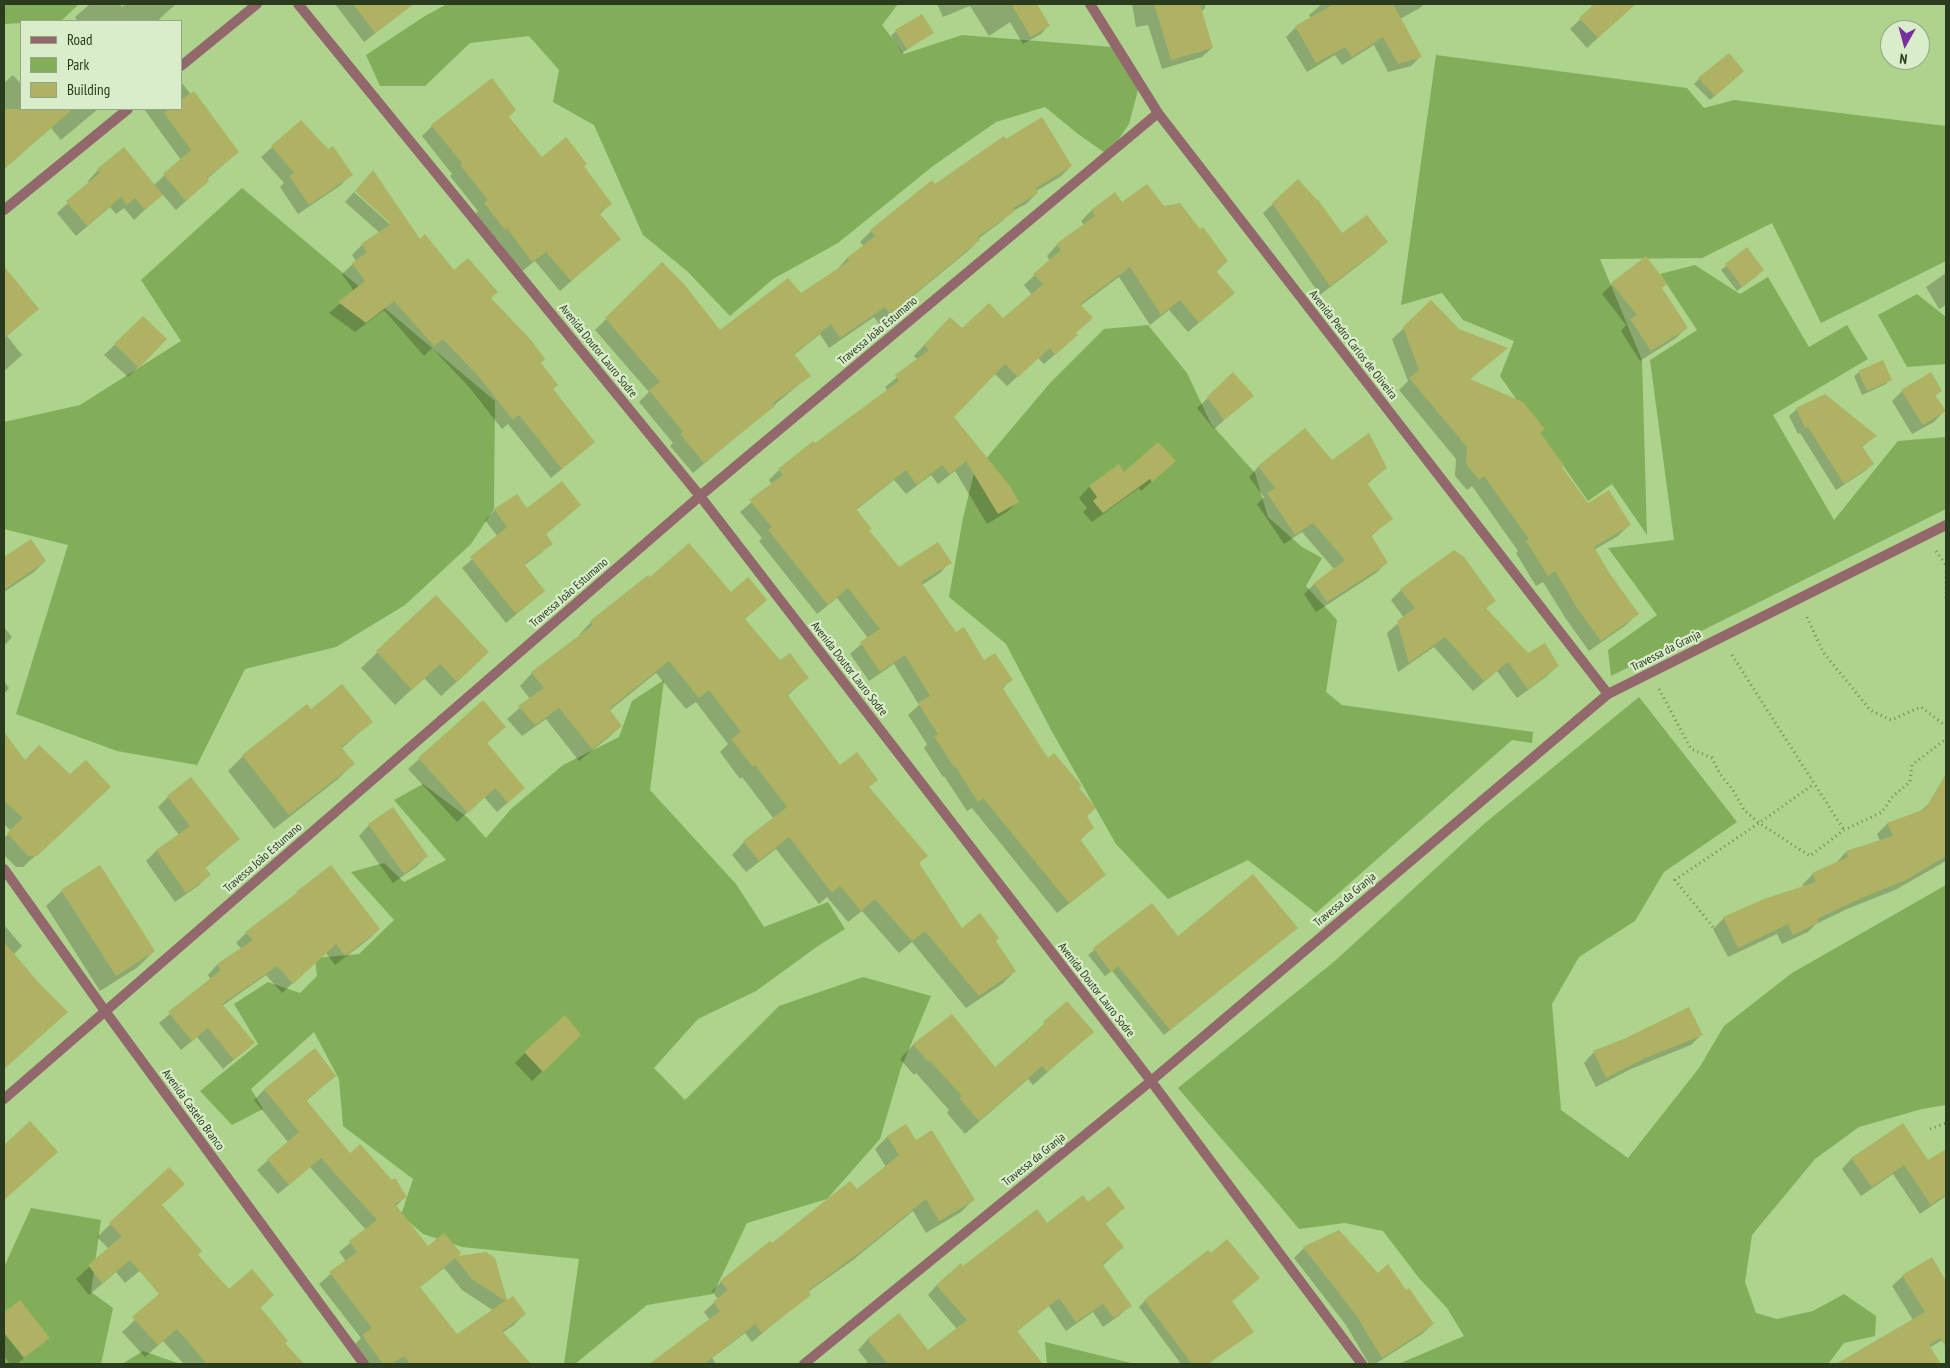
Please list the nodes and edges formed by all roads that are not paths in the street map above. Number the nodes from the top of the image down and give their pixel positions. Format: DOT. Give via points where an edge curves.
graph roads {
  1 [pos="257,4"];
  2 [pos="298,4"];
  3 [pos="1090,4"];
  4 [pos="182,65"];
  5 [pos="127,110"];
  6 [pos="1158,113"];
  7 [pos="4,210"];
  8 [pos="700,496"];
  9 [pos="1946,524"];
  10 [pos="1608,694"];
  11 [pos="4,869"];
  12 [pos="105,1011"];
  13 [pos="1151,1081"];
  14 [pos="4,1099"];
  15 [pos="364,1364"];
  16 [pos="804,1364"];
  17 [pos="1362,1364"];
  1 -- 4 [label="street"];
  2 -- 8 [label="street, Avenida Doutor Lauro Sodre"];
  3 -- 6 [label="street, Avenida Pedro Carlos de Oliveira"];
  5 -- 7 [label="street"];
  6 -- 8 [label="street, Travessa João Estumano"];
  6 -- 10 [label="street, Avenida Pedro Carlos de Oliveira"];
  8 -- 12 [label="street, Travessa João Estumano"];
  8 -- 13 [label="street, Avenida Doutor Lauro Sodre"];
  9 -- 10 [label="street, Travessa da Granja"];
  10 -- 13 [label="street, Travessa da Granja"];
  11 -- 12 [label="street, Avenida Castelo Branco"];
  12 -- 14 [label="street, Travessa João Estumano"];
  12 -- 15 [label="street, Avenida Castelo Branco"];
  13 -- 16 [label="street, Travessa da Granja"];
  13 -- 17 [label="street, Avenida Doutor Lauro Sodre"];
}
